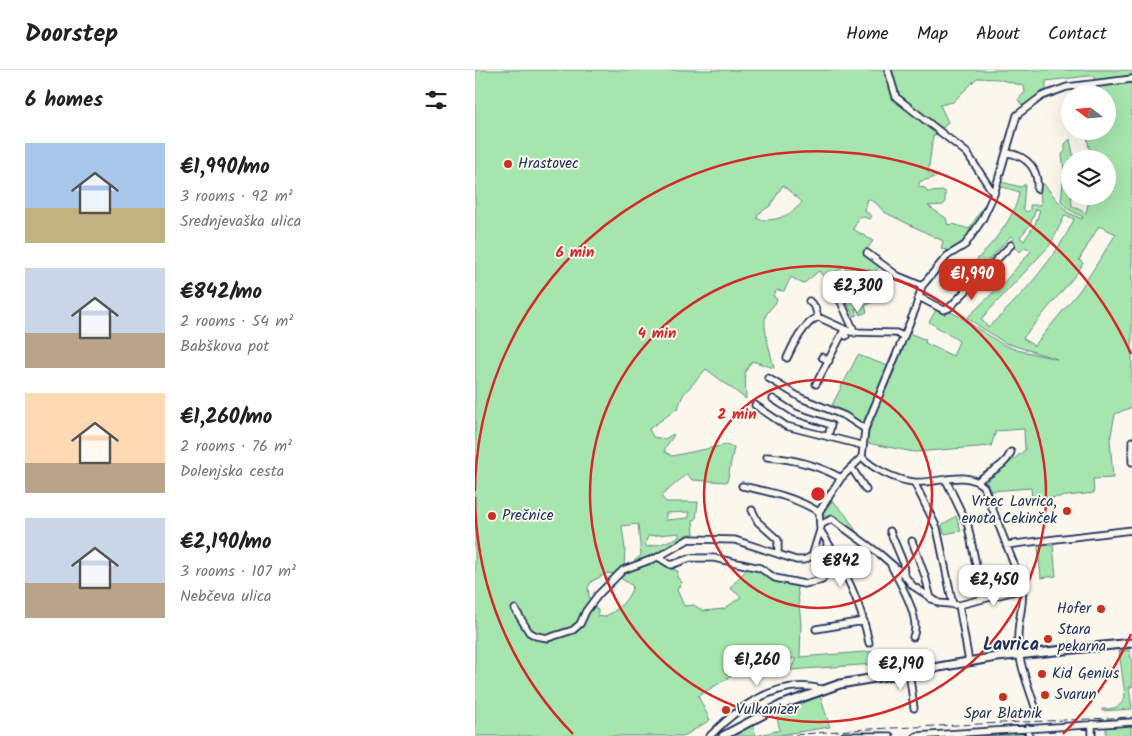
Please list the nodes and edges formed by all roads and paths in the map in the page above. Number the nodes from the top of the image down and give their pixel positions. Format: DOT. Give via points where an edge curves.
graph roads {
  1 [pos="888,70"];
  2 [pos="1132,79"];
  3 [pos="1008,153"];
  4 [pos="1037,189"];
  5 [pos="994,194"];
  6 [pos="1011,245"];
  7 [pos="867,253"];
  8 [pos="922,286"];
  9 [pos="849,291"];
  10 [pos="919,297"];
  11 [pos="809,301"];
  12 [pos="818,317"];
  13 [pos="845,333"];
  14 [pos="855,333"];
  15 [pos="793,335"];
  16 [pos="800,336"];
  17 [pos="903,336"];
  18 [pos="822,357"];
  19 [pos="787,358"];
  20 [pos="829,361"];
  21 [pos="768,378"];
  22 [pos="816,384"];
  23 [pos="773,399"];
  24 [pos="755,405"];
  25 [pos="865,429"];
  26 [pos="828,437"];
  27 [pos="861,444"];
  28 [pos="1131,445"];
  29 [pos="1011,452"];
  30 [pos="767,457"];
  31 [pos="862,457"];
  32 [pos="1132,462"];
  33 [pos="851,467"];
  34 [pos="841,478"];
  35 [pos="946,480"];
  36 [pos="978,481"];
  37 [pos="914,482"];
  38 [pos="742,486"];
  39 [pos="866,490"];
  40 [pos="751,510"];
  41 [pos="819,512"];
  42 [pos="820,530"];
  43 [pos="1131,530"];
  44 [pos="890,531"];
  45 [pos="827,541"];
  46 [pos="912,541"];
  47 [pos="1006,545"];
  48 [pos="778,553"];
  49 [pos="658,556"];
  50 [pos="891,565"];
  51 [pos="905,575"];
  52 [pos="1023,589"];
  53 [pos="931,599"];
  54 [pos="983,599"];
  55 [pos="956,605"];
  56 [pos="515,609"];
  57 [pos="864,621"];
  58 [pos="815,629"];
  59 [pos="913,637"];
  60 [pos="869,643"];
  61 [pos="1132,644"];
  62 [pos="1020,655"];
  63 [pos="969,662"];
  64 [pos="909,671"];
  65 [pos="822,689"];
  66 [pos="914,708"];
  67 [pos="1035,708"];
  68 [pos="1132,722"];
  69 [pos="1092,724"];
  70 [pos="1028,728"];
  71 [pos="710,736"];
  72 [pos="723,736"];
  73 [pos="844,736"];
  74 [pos="890,736"];
  75 [pos="917,736"];
  76 [pos="1029,736"];
  77 [pos="1092,736"];
  1 -- 5 [label="street" via="897,98 967,153"];
  2 -- 3 [label="street" via="1074,86 1042,96 1017,115"];
  3 -- 4 [label="street" via="1021,156 1032,164 1038,181"];
  3 -- 5 [label="street"];
  5 -- 8 [label="street" via="965,245 947,256"];
  6 -- 10 [label="street" via="949,308 944,310"];
  7 -- 8 [label="street" via="898,276"];
  8 -- 10 [label="street"];
  9 -- 14 [label="street" via="843,294 841,302"];
  10 -- 17 [label="street"];
  11 -- 12 [label="street"];
  12 -- 13 [label="street"];
  12 -- 16 [label="street" via="805,325"];
  13 -- 14 [label="street"];
  13 -- 20 [label="street"];
  14 -- 17 [label="street" via="896,333"];
  15 -- 16 [label="street"];
  16 -- 19 [label="street"];
  17 -- 25 [label="street"];
  18 -- 20 [label="street"];
  20 -- 22 [label="street"];
  21 -- 25 [label="street"];
  23 -- 26 [label="street" via="804,417 831,425"];
  24 -- 26 [label="street" via="787,426"];
  25 -- 27 [label="street"];
  26 -- 27 [label="street"];
  27 -- 31 [label="street"];
  28 -- 32 [label="street"];
  29 -- 36 [label="street" via="1002,465"];
  30 -- 34 [label="street" via="797,461"];
  31 -- 33 [label="street"];
  31 -- 37 [label="street" via="873,467"];
  33 -- 34 [label="street"];
  33 -- 39 [label="street"];
  34 -- 41 [label="street"];
  35 -- 36 [label="street" via="964,477"];
  35 -- 37 [label="street"];
  35 -- 54 [label="street" via="967,526"];
  36 -- 47 [label="street" via="990,498"];
  37 -- 55 [label="street" via="937,528"];
  38 -- 41 [label="street" via="803,502"];
  40 -- 48 [label="street" via="758,522 779,540"];
  41 -- 42 [label="street"];
  42 -- 45 [label="street"];
  42 -- 48 [label="street" via="812,556 808,559 796,560"];
  42 -- 50 [label="street" via="825,520 832,519"];
  43 -- 47 [label="street"];
  44 -- 51 [label="street"];
  45 -- 49 [label="street" via="827,568 821,580 804,584 775,578 760,568 714,558 690,558 671,565"];
  45 -- 57 [label="street" via="846,572"];
  46 -- 53 [label="street"];
  47 -- 52 [label="street"];
  48 -- 49 [label="street" via="735,540 709,538 689,539"];
  49 -- 56 [label="street" via="623,570 610,581 573,630 548,638 535,636"];
  50 -- 51 [label="street"];
  50 -- 59 [label="street" via="908,600 916,631"];
  51 -- 53 [label="street" via="913,586"];
  52 -- 54 [label="street"];
  52 -- 62 [label="street" via="1018,635"];
  53 -- 55 [label="street"];
  54 -- 55 [label="street"];
  55 -- 63 [label="street"];
  57 -- 58 [label="street"];
  57 -- 60 [label="street"];
  61 -- 62 [label="main road"];
  62 -- 63 [label="main road"];
  62 -- 67 [label="street"];
  63 -- 64 [label="main road"];
  64 -- 65 [label="main road"];
  64 -- 66 [label="street"];
  65 -- 71 [label="street" via="799,685 771,692 738,712"];
  65 -- 72 [label="main road" via="781,705"];
  68 -- 69 [label="street"];
  69 -- 70 [label="street"];
  69 -- 77 [label="street"];
  70 -- 75 [label="street"];
  70 -- 76 [label="street"];
  73 -- 74 [label="street"];
}
